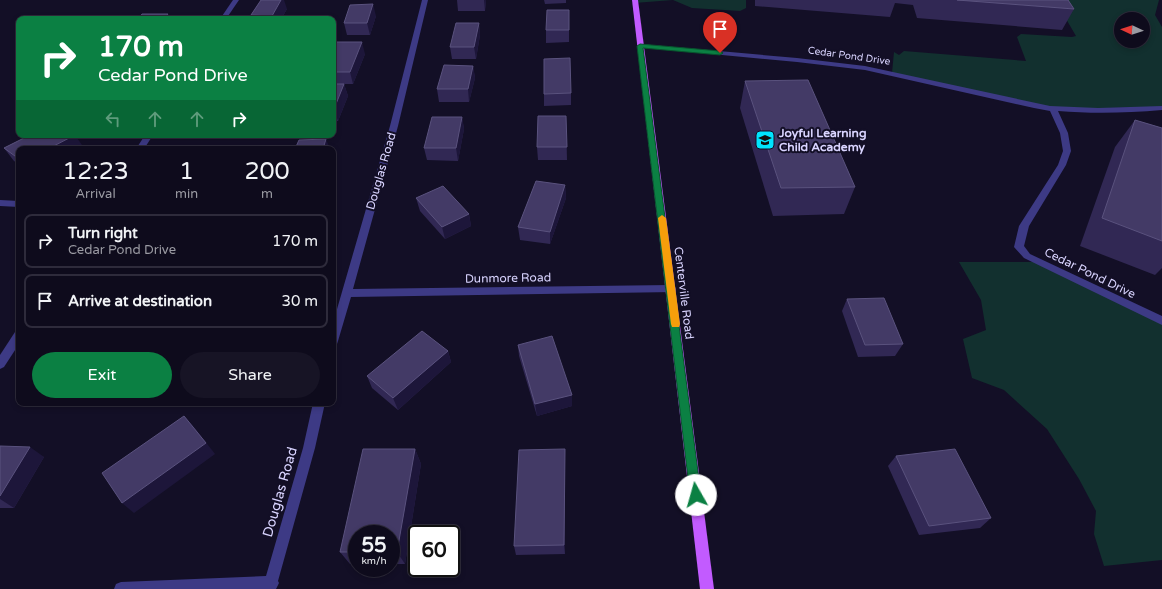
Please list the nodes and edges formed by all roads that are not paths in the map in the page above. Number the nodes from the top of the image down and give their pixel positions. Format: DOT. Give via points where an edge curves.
graph roads {
  1 [pos="236,0"];
  2 [pos="425,0"];
  3 [pos="635,0"];
  4 [pos="225,16"];
  5 [pos="640,46"];
  6 [pos="1162,108"];
  7 [pos="1053,109"];
  8 [pos="0,203"];
  9 [pos="16,204"];
  10 [pos="671,289"];
  11 [pos="346,293"];
  12 [pos="1162,321"];
  13 [pos="336,330"];
  14 [pos="16,340"];
  15 [pos="0,364"];
  16 [pos="318,406"];
  17 [pos="271,586"];
  18 [pos="121,589"];
  19 [pos="707,589"];
  1 -- 4 [label="street"];
  2 -- 11 [label="street, Douglas Road" via="394,126"];
  3 -- 5 [label="main road, Centerville Road"];
  5 -- 7 [label="street, Cedar Pond Drive" via="865,68"];
  5 -- 10 [label="main road, Centerville Road"];
  6 -- 7 [label="street, Cedar Pond Drive" via="1094,111"];
  7 -- 12 [label="street, Cedar Pond Drive" via="1064,133 1067,151 1062,165 1024,226 1019,247 1027,256"];
  8 -- 9 [label="street"];
  10 -- 11 [label="street, Dunmore Road"];
  10 -- 19 [label="main road, Centerville Road"];
  11 -- 13 [label="street, Douglas Road"];
  14 -- 15 [label="street"];
  16 -- 17 [label="street, Douglas Road"];
  17 -- 18 [label="street"];
}
